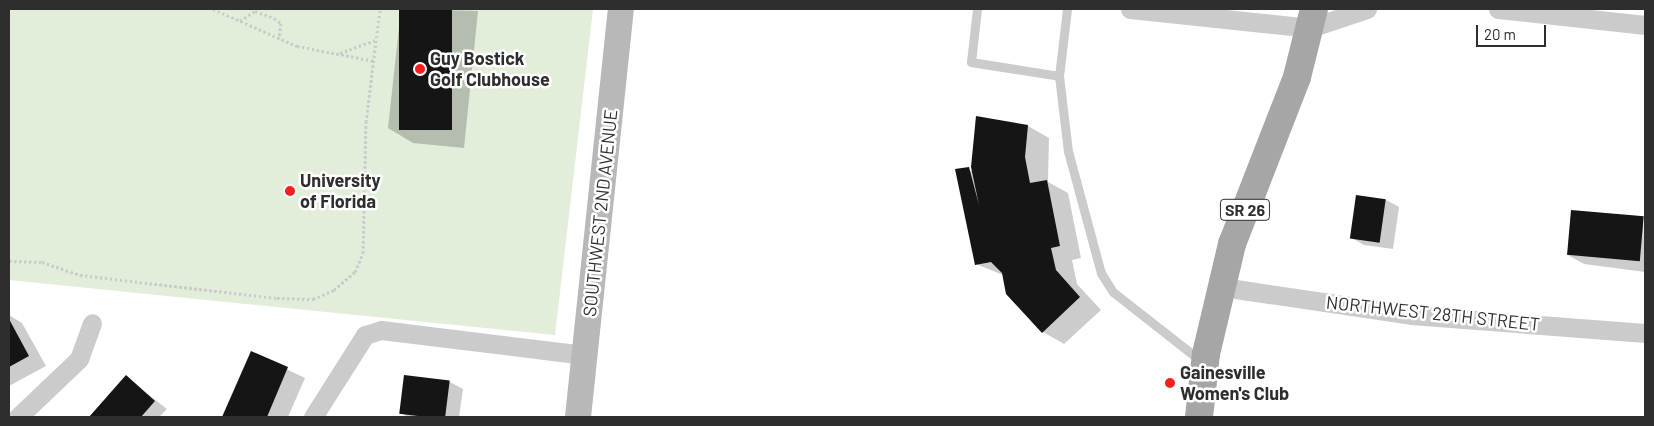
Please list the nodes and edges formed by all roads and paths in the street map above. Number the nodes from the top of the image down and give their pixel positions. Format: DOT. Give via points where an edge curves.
graph roads {
  1 [pos="213,9"];
  2 [pos="380,9"];
  3 [pos="621,9"];
  4 [pos="977,9"];
  5 [pos="1067,9"];
  6 [pos="1130,9"];
  7 [pos="1367,9"];
  8 [pos="1498,9"];
  9 [pos="1312,18"];
  10 [pos="240,21"];
  11 [pos="1645,24"];
  12 [pos="279,39"];
  13 [pos="377,40"];
  14 [pos="338,54"];
  15 [pos="375,61"];
  16 [pos="1059,76"];
  17 [pos="9,261"];
  18 [pos="1222,288"];
  19 [pos="92,323"];
  20 [pos="1645,333"];
  21 [pos="586,355"];
  22 [pos="1206,364"];
  23 [pos="18,417"];
  24 [pos="313,417"];
  25 [pos="578,417"];
  26 [pos="1199,417"];
  1 -- 10 [label="path"];
  2 -- 13 [label="path"];
  3 -- 21 [label="main road, SOUTHWEST 2ND AVENUE"];
  4 -- 16 [label="lane" via="971,62"];
  5 -- 16 [label="lane"];
  6 -- 9 [label="street"];
  7 -- 9 [label="street"];
  8 -- 11 [label="street"];
  9 -- 18 [label="main road, SR 26" via="1297,77 1232,244"];
  10 -- 12 [label="path"];
  10 -- 12 [label="path" via="255,11 274,18 281,23"];
  12 -- 14 [label="path"];
  13 -- 14 [label="path"];
  13 -- 15 [label="path"];
  14 -- 15 [label="path"];
  15 -- 17 [label="path" via="366,122 363,252 354,272 328,294 305,300 277,298 80,275 42,262"];
  16 -- 22 [label="lane" via="1068,151 1101,273 1113,292"];
  18 -- 20 [label="street, NORTHWEST 28TH STREET" via="1412,315"];
  18 -- 22 [label="main road, SR 26"];
  19 -- 23 [label="street" via="79,359"];
  21 -- 24 [label="street" via="381,330 365,335"];
  21 -- 25 [label="main road, SOUTHWEST 2ND AVENUE"];
  22 -- 26 [label="main road, SR 26"];
}
